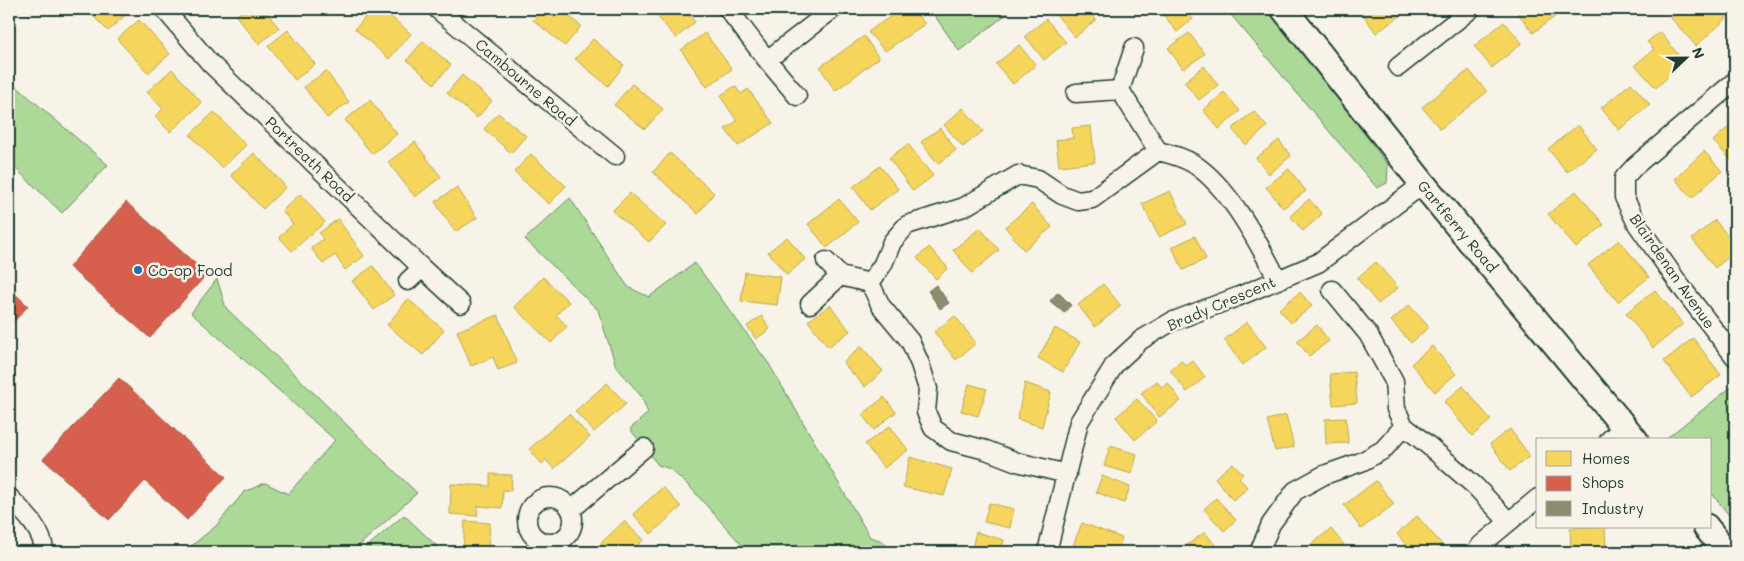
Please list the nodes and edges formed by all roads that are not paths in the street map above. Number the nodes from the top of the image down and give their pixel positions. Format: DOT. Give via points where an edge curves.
graph roads {
  1 [pos="164,9"];
  2 [pos="437,9"];
  3 [pos="728,9"];
  4 [pos="833,9"];
  5 [pos="1284,9"];
  6 [pos="1472,9"];
  7 [pos="1134,48"];
  8 [pos="767,60"];
  9 [pos="1398,67"];
  10 [pos="1735,81"];
  11 [pos="1120,90"];
  12 [pos="1076,93"];
  13 [pos="797,96"];
  14 [pos="1158,151"];
  15 [pos="615,156"];
  16 [pos="1423,184"];
  17 [pos="826,261"];
  18 [pos="422,268"];
  19 [pos="840,276"];
  20 [pos="408,280"];
  21 [pos="1278,280"];
  22 [pos="870,283"];
  23 [pos="1332,290"];
  24 [pos="461,304"];
  25 [pos="810,304"];
  26 [pos="1735,356"];
  27 [pos="1404,426"];
  28 [pos="1623,436"];
  29 [pos="644,448"];
  30 [pos="1067,474"];
  31 [pos="9,497"];
  32 [pos="1536,500"];
  33 [pos="572,510"];
  34 [pos="1508,521"];
  35 [pos="1707,528"];
  36 [pos="569,545"];
  37 [pos="44,552"];
  38 [pos="1047,552"];
  39 [pos="1259,552"];
  40 [pos="1476,552"];
  41 [pos="1726,552"];
  1 -- 18 [label="street, Portreath Road" via="210,63"];
  2 -- 15 [label="street, Cambourne Road"];
  3 -- 8 [label="street"];
  4 -- 8 [label="street"];
  5 -- 16 [label="street, Gartferry Road"];
  6 -- 9 [label="street"];
  7 -- 11 [label="street"];
  8 -- 13 [label="street"];
  10 -- 26 [label="street, Blairdenan Avenue" via="1624,178 1624,197 1637,224"];
  11 -- 12 [label="street"];
  11 -- 14 [label="street"];
  14 -- 21 [label="street" via="1194,164 1214,182 1250,228"];
  14 -- 22 [label="street" via="1092,199 1078,201 1038,179 1018,175 964,207 907,225 892,242"];
  16 -- 21 [label="street, Brady Crescent" via="1318,263"];
  16 -- 28 [label="street, Gartferry Road"];
  17 -- 19 [label="street"];
  18 -- 20 [label="street"];
  18 -- 24 [label="street, Portreath Road"];
  19 -- 22 [label="street"];
  19 -- 25 [label="street"];
  21 -- 30 [label="street, Brady Crescent" via="1171,322 1141,340 1121,358 1080,422"];
  22 -- 30 [label="street" via="881,306 910,341 920,364 928,389 926,412 933,428 951,441"];
  23 -- 27 [label="street" via="1368,334 1394,381 1396,409"];
  27 -- 34 [label="street" via="1475,486"];
  27 -- 39 [label="street" via="1383,450 1295,491 1272,524"];
  29 -- 33 [label="street"];
  30 -- 38 [label="street, Brady Crescent"];
  31 -- 37 [label="street" via="30,520 44,544"];
  32 -- 34 [label="street"];
  33 -- 36 [label="street" via="574,520"];
  33 -- 36 [label="street" via="555,496 539,498 528,510 527,525 535,538 550,544"];
  34 -- 40 [label="street"];
  35 -- 41 [label="street"];
}
